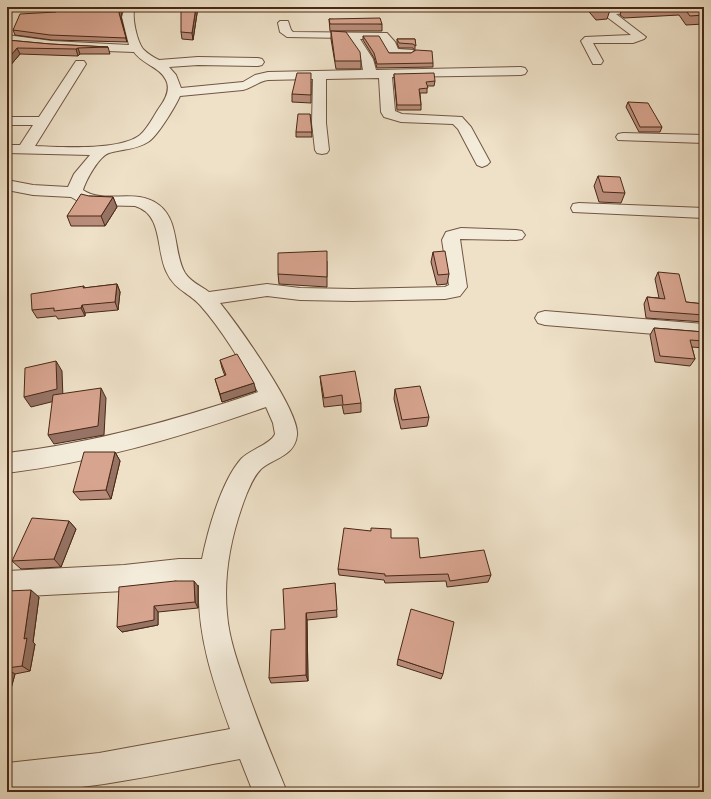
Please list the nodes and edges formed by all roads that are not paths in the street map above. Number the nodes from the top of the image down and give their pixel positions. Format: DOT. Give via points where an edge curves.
graph roads {
  1 [pos="130,7"];
  2 [pos="661,7"];
  3 [pos="284,23"];
  4 [pos="353,36"];
  5 [pos="7,39"];
  6 [pos="136,49"];
  7 [pos="409,53"];
  8 [pos="597,61"];
  9 [pos="258,62"];
  10 [pos="80,64"];
  11 [pos="158,64"];
  12 [pos="521,72"];
  13 [pos="370,74"];
  14 [pos="384,74"];
  15 [pos="320,75"];
  16 [pos="174,93"];
  17 [pos="7,121"];
  18 [pos="44,121"];
  19 [pos="623,137"];
  20 [pos="704,139"];
  21 [pos="7,149"];
  22 [pos="25,149"];
  23 [pos="103,150"];
  24 [pos="322,150"];
  25 [pos="482,162"];
  26 [pos="7,185"];
  27 [pos="75,192"];
  28 [pos="579,208"];
  29 [pos="704,213"];
  30 [pos="516,235"];
  31 [pos="205,299"];
  32 [pos="545,318"];
  33 [pos="704,330"];
  34 [pos="271,396"];
  35 [pos="7,463"];
  36 [pos="213,572"];
  37 [pos="7,584"];
  38 [pos="249,741"];
  39 [pos="7,779"];
  40 [pos="270,792"];
  1 -- 6 [label="street" via="127,18"];
  2 -- 8 [label="street" via="609,11 640,37 589,39 588,44"];
  3 -- 4 [label="street" via="286,32 291,35"];
  4 -- 7 [label="street" via="383,35 390,42 393,53"];
  4 -- 13 [label="street" via="367,59"];
  5 -- 6 [label="street" via="52,45"];
  6 -- 11 [label="street"];
  9 -- 11 [label="street" via="198,61"];
  10 -- 18 [label="street"];
  11 -- 16 [label="street" via="174,82"];
  12 -- 14 [label="street"];
  13 -- 14 [label="street"];
  13 -- 15 [label="street"];
  14 -- 25 [label="street" via="389,114 401,118 457,120 464,127"];
  15 -- 16 [label="street" via="263,76 249,85"];
  15 -- 24 [label="street"];
  16 -- 23 [label="street" via="172,100 143,140"];
  17 -- 18 [label="street"];
  18 -- 22 [label="street"];
  19 -- 20 [label="street"];
  21 -- 22 [label="street"];
  22 -- 23 [label="street"];
  23 -- 27 [label="street" via="76,181"];
  26 -- 27 [label="street" via="33,190"];
  27 -- 31 [label="street" via="81,199 137,200 148,204 157,212 177,276 188,288"];
  28 -- 29 [label="street"];
  30 -- 31 [label="street" via="461,233 452,236 458,287 445,293 353,295 300,294 267,290"];
  31 -- 34 [label="street" via="251,361"];
  32 -- 33 [label="street"];
  34 -- 35 [label="street" via="227,412 147,435 83,450"];
  34 -- 36 [label="street" via="287,432 285,440 254,462 242,476 222,528"];
  36 -- 37 [label="street"];
  36 -- 38 [label="street" via="213,615 222,660"];
  38 -- 39 [label="street" via="99,769"];
  38 -- 40 [label="street"];
}
